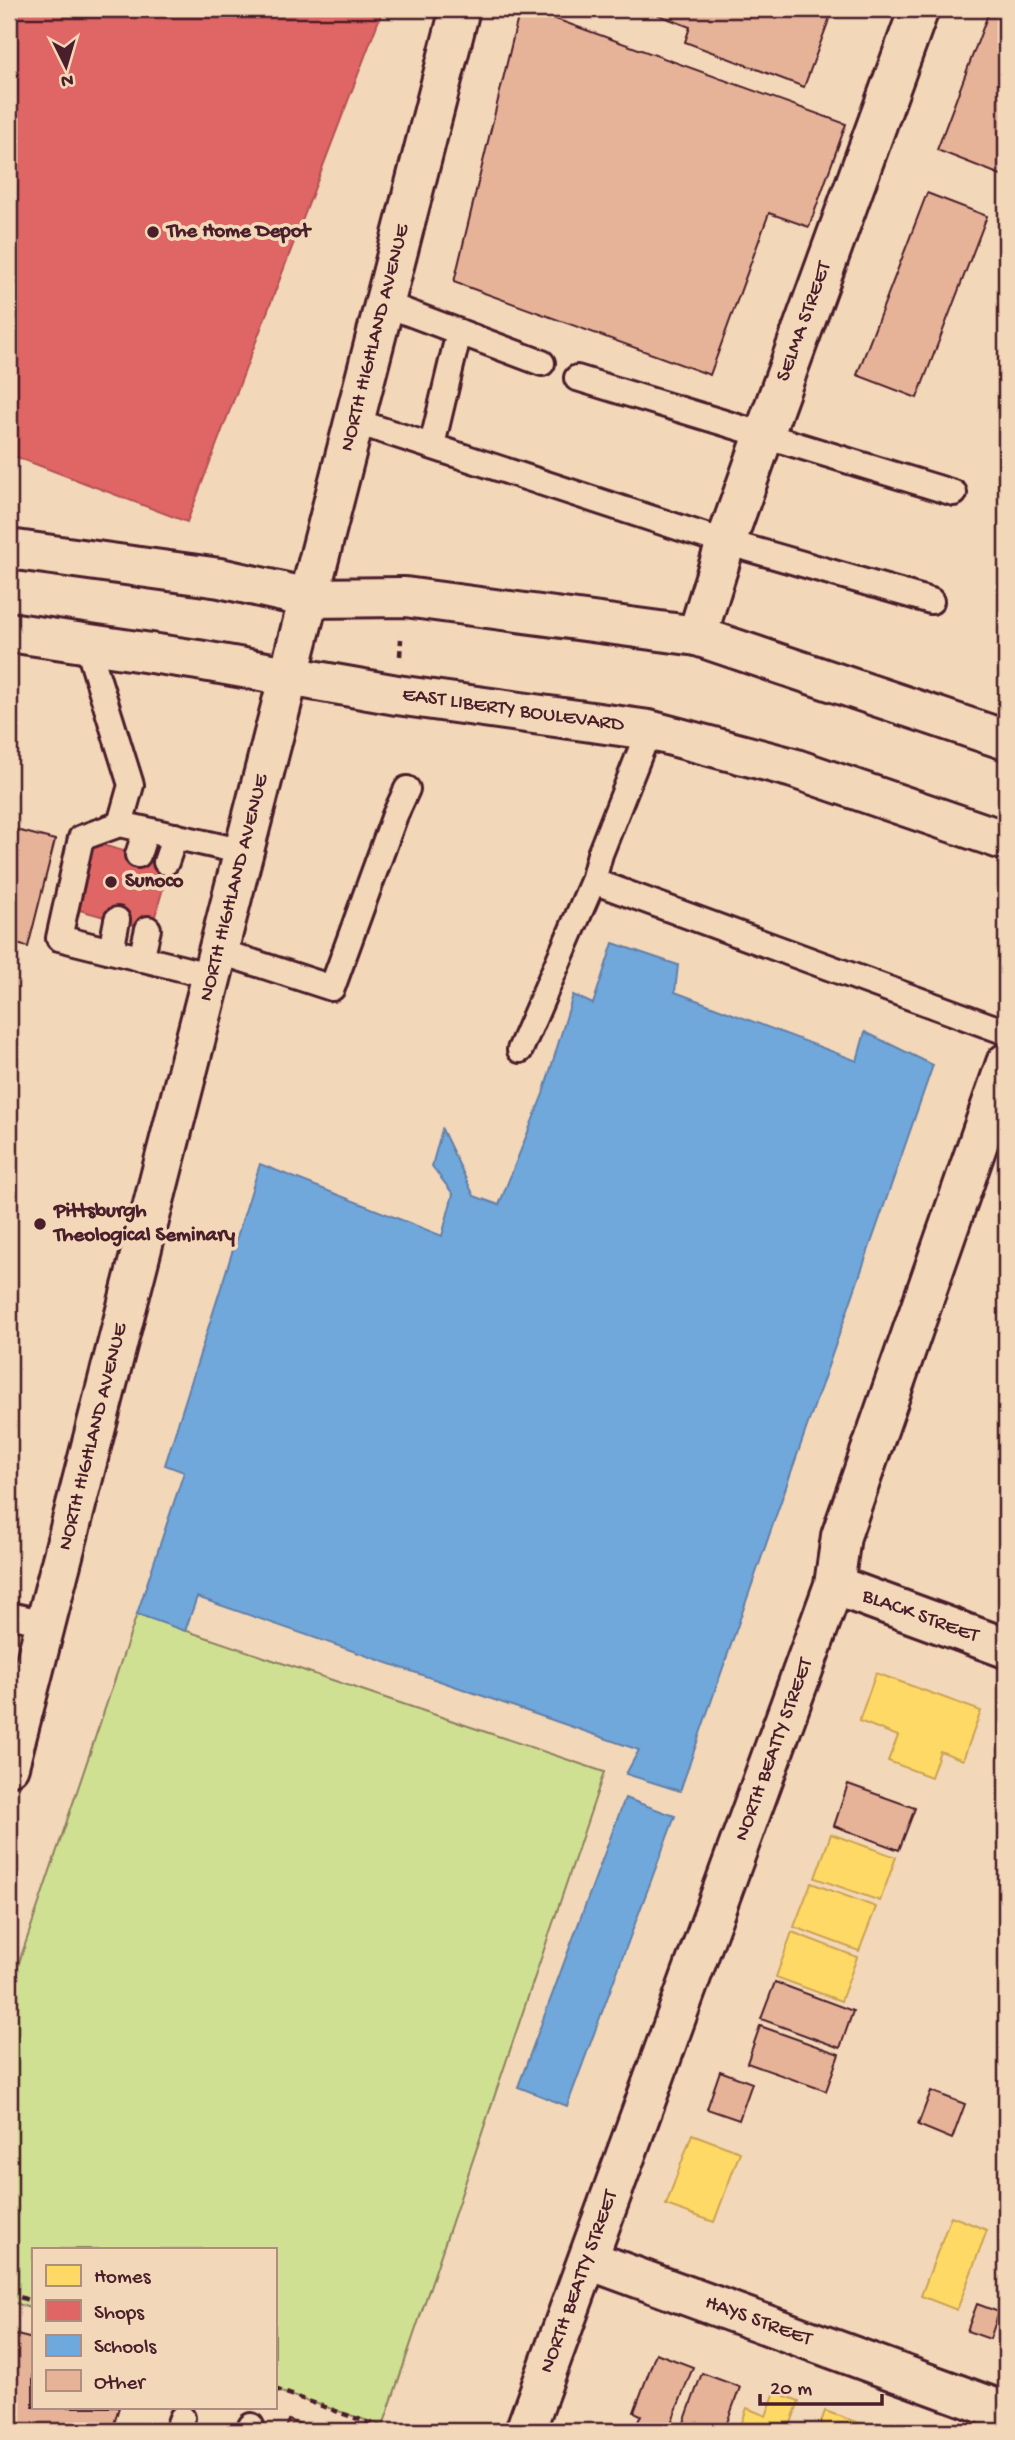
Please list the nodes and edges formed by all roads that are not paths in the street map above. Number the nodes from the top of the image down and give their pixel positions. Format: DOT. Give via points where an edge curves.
graph roads {
  1 [pos="460,9"];
  2 [pos="919,9"];
  3 [pos="385,304"];
  4 [pos="459,332"];
  5 [pos="542,363"];
  6 [pos="577,378"];
  7 [pos="354,421"];
  8 [pos="764,435"];
  9 [pos="432,445"];
  10 [pos="954,493"];
  11 [pos="726,542"];
  12 [pos="9,549"];
  13 [pos="309,598"];
  14 [pos="930,601"];
  15 [pos="9,632"];
  16 [pos="697,636"];
  17 [pos="87,644"];
  18 [pos="288,677"];
  19 [pos="649,730"];
  20 [pos="1006,740"];
  21 [pos="407,789"];
  22 [pos="120,824"];
  23 [pos="146,830"];
  24 [pos="175,836"];
  25 [pos="1006,841"];
  26 [pos="244,852"];
  27 [pos="138,855"];
  28 [pos="166,862"];
  29 [pos="593,881"];
  30 [pos="117,920"];
  31 [pos="148,929"];
  32 [pos="111,951"];
  33 [pos="141,959"];
  34 [pos="215,963"];
  35 [pos="1006,1032"];
  36 [pos="520,1050"];
  37 [pos="1006,1063"];
  38 [pos="834,1585"];
  39 [pos="9,1615"];
  40 [pos="46,1623"];
  41 [pos="1006,1648"];
  42 [pos="9,1766"];
  43 [pos="589,2260"];
  44 [pos="1006,2412"];
  45 [pos="525,2431"];
  1 -- 3 [label="main road, NORTH HIGHLAND AVENUE"];
  2 -- 8 [label="main road, SELMA STREET"];
  3 -- 4 [label="lane"];
  3 -- 7 [label="main road, NORTH HIGHLAND AVENUE"];
  4 -- 5 [label="lane"];
  4 -- 9 [label="lane"];
  6 -- 8 [label="lane"];
  7 -- 9 [label="lane"];
  7 -- 13 [label="main road, NORTH HIGHLAND AVENUE"];
  8 -- 10 [label="lane"];
  8 -- 11 [label="main road, SELMA STREET"];
  9 -- 11 [label="lane"];
  11 -- 14 [label="lane"];
  11 -- 16 [label="main road, SELMA STREET"];
  12 -- 13 [label="main road" via="220,578"];
  13 -- 16 [label="main road" via="405,597"];
  13 -- 18 [label="main road, NORTH HIGHLAND AVENUE"];
  15 -- 17 [label="main road, EAST LIBERTY BOULEVARD"];
  16 -- 20 [label="main road"];
  17 -- 18 [label="main road, EAST LIBERTY BOULEVARD"];
  17 -- 22 [label="lane" via="131,785"];
  18 -- 19 [label="main road, EAST LIBERTY BOULEVARD"];
  18 -- 26 [label="main road, NORTH HIGHLAND AVENUE"];
  19 -- 25 [label="main road, EAST LIBERTY BOULEVARD" via="793,768"];
  19 -- 29 [label="lane"];
  21 -- 34 [label="lane" via="332,988"];
  22 -- 23 [label="lane"];
  22 -- 32 [label="lane" via="81,838 59,938"];
  23 -- 24 [label="lane"];
  23 -- 27 [label="lane"];
  24 -- 26 [label="lane"];
  24 -- 28 [label="lane"];
  26 -- 34 [label="main road, NORTH HIGHLAND AVENUE"];
  29 -- 35 [label="lane"];
  29 -- 36 [label="lane"];
  30 -- 32 [label="lane"];
  31 -- 33 [label="lane"];
  32 -- 33 [label="lane"];
  33 -- 34 [label="lane"];
  34 -- 40 [label="main road, NORTH HIGHLAND AVENUE"];
  37 -- 38 [label="main road, NORTH BEATTY STREET" via="841,1536"];
  38 -- 41 [label="main road, BLACK STREET"];
  38 -- 43 [label="main road, NORTH BEATTY STREET"];
  39 -- 40 [label="lane"];
  40 -- 42 [label="main road, NORTH HIGHLAND AVENUE"];
  43 -- 44 [label="main road, HAYS STREET"];
  43 -- 45 [label="main road, NORTH BEATTY STREET"];
}
